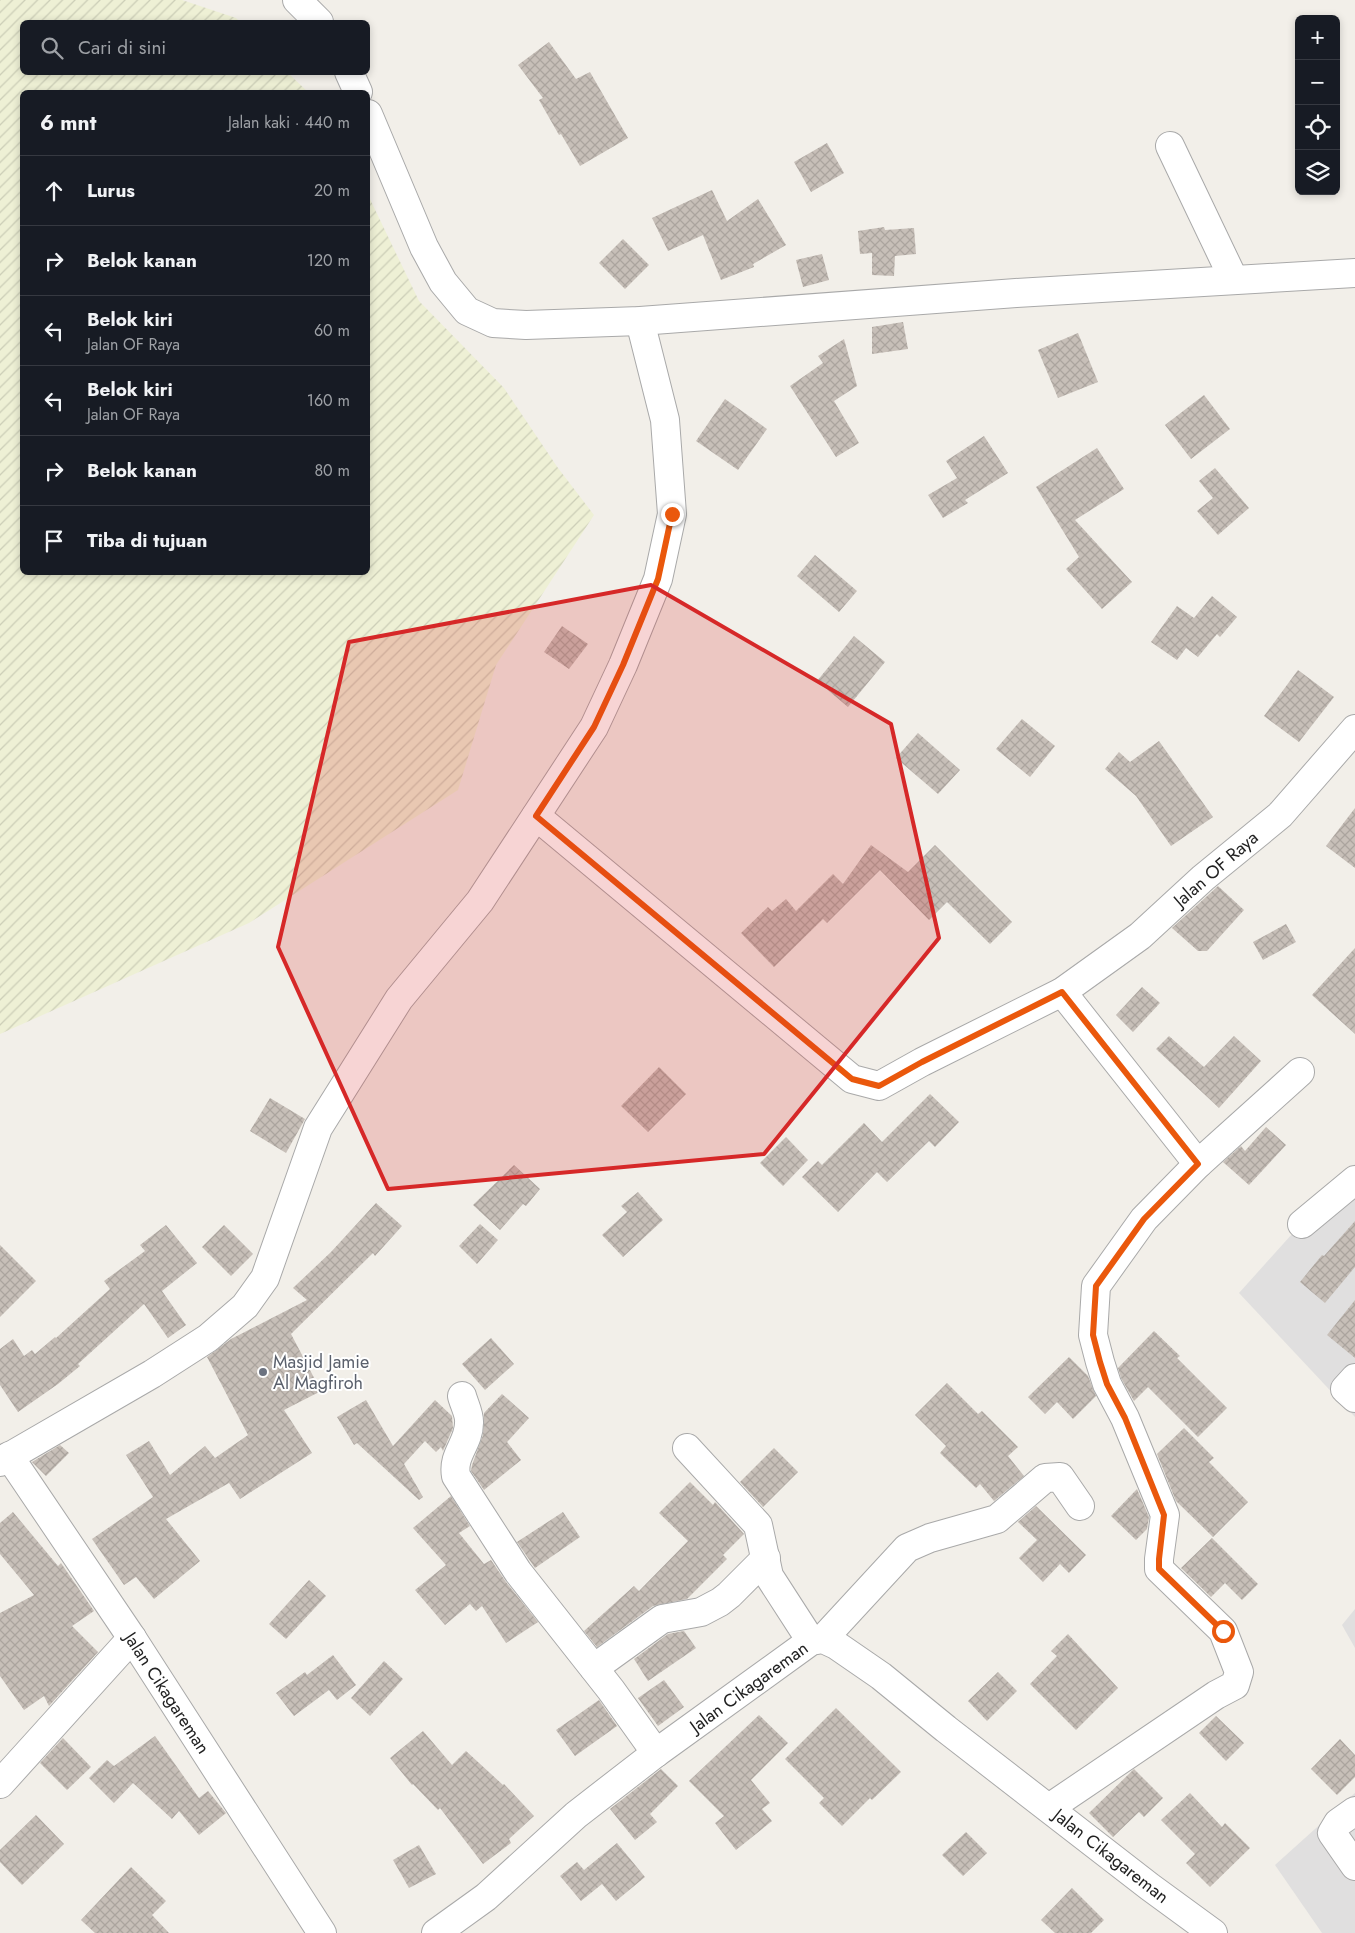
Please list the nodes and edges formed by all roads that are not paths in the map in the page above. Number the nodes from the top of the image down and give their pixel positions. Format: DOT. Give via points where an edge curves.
graph roads {
  1 [pos="297,0"];
  2 [pos="317,20"];
  3 [pos="350,75"];
  4 [pos="357,90"];
  5 [pos="370,119"];
  6 [pos="1170,146"];
  7 [pos="1355,273"];
  8 [pos="1234,280"];
  9 [pos="640,321"];
  10 [pos="1355,729"];
  11 [pos="536,816"];
  12 [pos="1062,992"];
  13 [pos="1300,1072"];
  14 [pos="1198,1164"];
  15 [pos="1355,1180"];
  16 [pos="1302,1224"];
  17 [pos="1355,1378"];
  18 [pos="462,1396"];
  19 [pos="1355,1398"];
  20 [pos="687,1448"];
  21 [pos="5,1459"];
  22 [pos="1080,1506"];
  23 [pos="766,1558"];
  24 [pos="132,1638"];
  25 [pos="817,1640"];
  26 [pos="594,1668"];
  27 [pos="656,1753"];
  28 [pos="0,1784"];
  29 [pos="1049,1808"];
  30 [pos="1355,1811"];
  31 [pos="1355,1866"];
  32 [pos="322,1933"];
  33 [pos="436,1933"];
  34 [pos="1213,1933"];
  1 -- 2 [label="street"];
  3 -- 4 [label="street"];
  5 -- 9 [label="street" via="424,247 443,282 467,311 493,323 526,325"];
  6 -- 8 [label="street"];
  7 -- 8 [label="street"];
  8 -- 9 [label="street"];
  9 -- 11 [label="street" via="665,420 672,514 658,579 623,665 594,727"];
  10 -- 12 [label="street, Jalan OF Raya" via="1280,815 1203,878 1140,936"];
  11 -- 12 [label="street, Jalan OF Raya" via="852,1079 879,1086"];
  11 -- 21 [label="street" via="480,901 399,999 318,1128 265,1278 245,1306 200,1343 152,1374"];
  12 -- 14 [label="street"];
  13 -- 14 [label="street"];
  14 -- 29 [label="street" via="1144,1219 1096,1286 1093,1335 1107,1384 1125,1418 1164,1515 1159,1569 1223,1631 1239,1672 1235,1685"];
  15 -- 16 [label="street"];
  17 -- 19 [label="street" via="1345,1388"];
  18 -- 26 [label="street" via="470,1422 467,1439 457,1456 456,1476 518,1572"];
  20 -- 23 [label="street" via="758,1525"];
  21 -- 24 [label="street, Jalan Cikagareman"];
  22 -- 25 [label="street" via="1060,1477 1045,1478 998,1519 906,1548"];
  23 -- 25 [label="street" via="770,1576"];
  23 -- 26 [label="street" via="720,1602 701,1612 662,1619"];
  24 -- 28 [label="street"];
  24 -- 32 [label="street, Jalan Cikagareman"];
  25 -- 27 [label="street, Jalan Cikagareman"];
  25 -- 29 [label="street, Jalan Cikagareman" via="836,1645 880,1676"];
  26 -- 27 [label="street"];
  27 -- 33 [label="street, Jalan Cikagareman" via="576,1815 486,1897"];
  29 -- 34 [label="street, Jalan Cikagareman"];
  30 -- 31 [label="street" via="1332,1833"];
}
